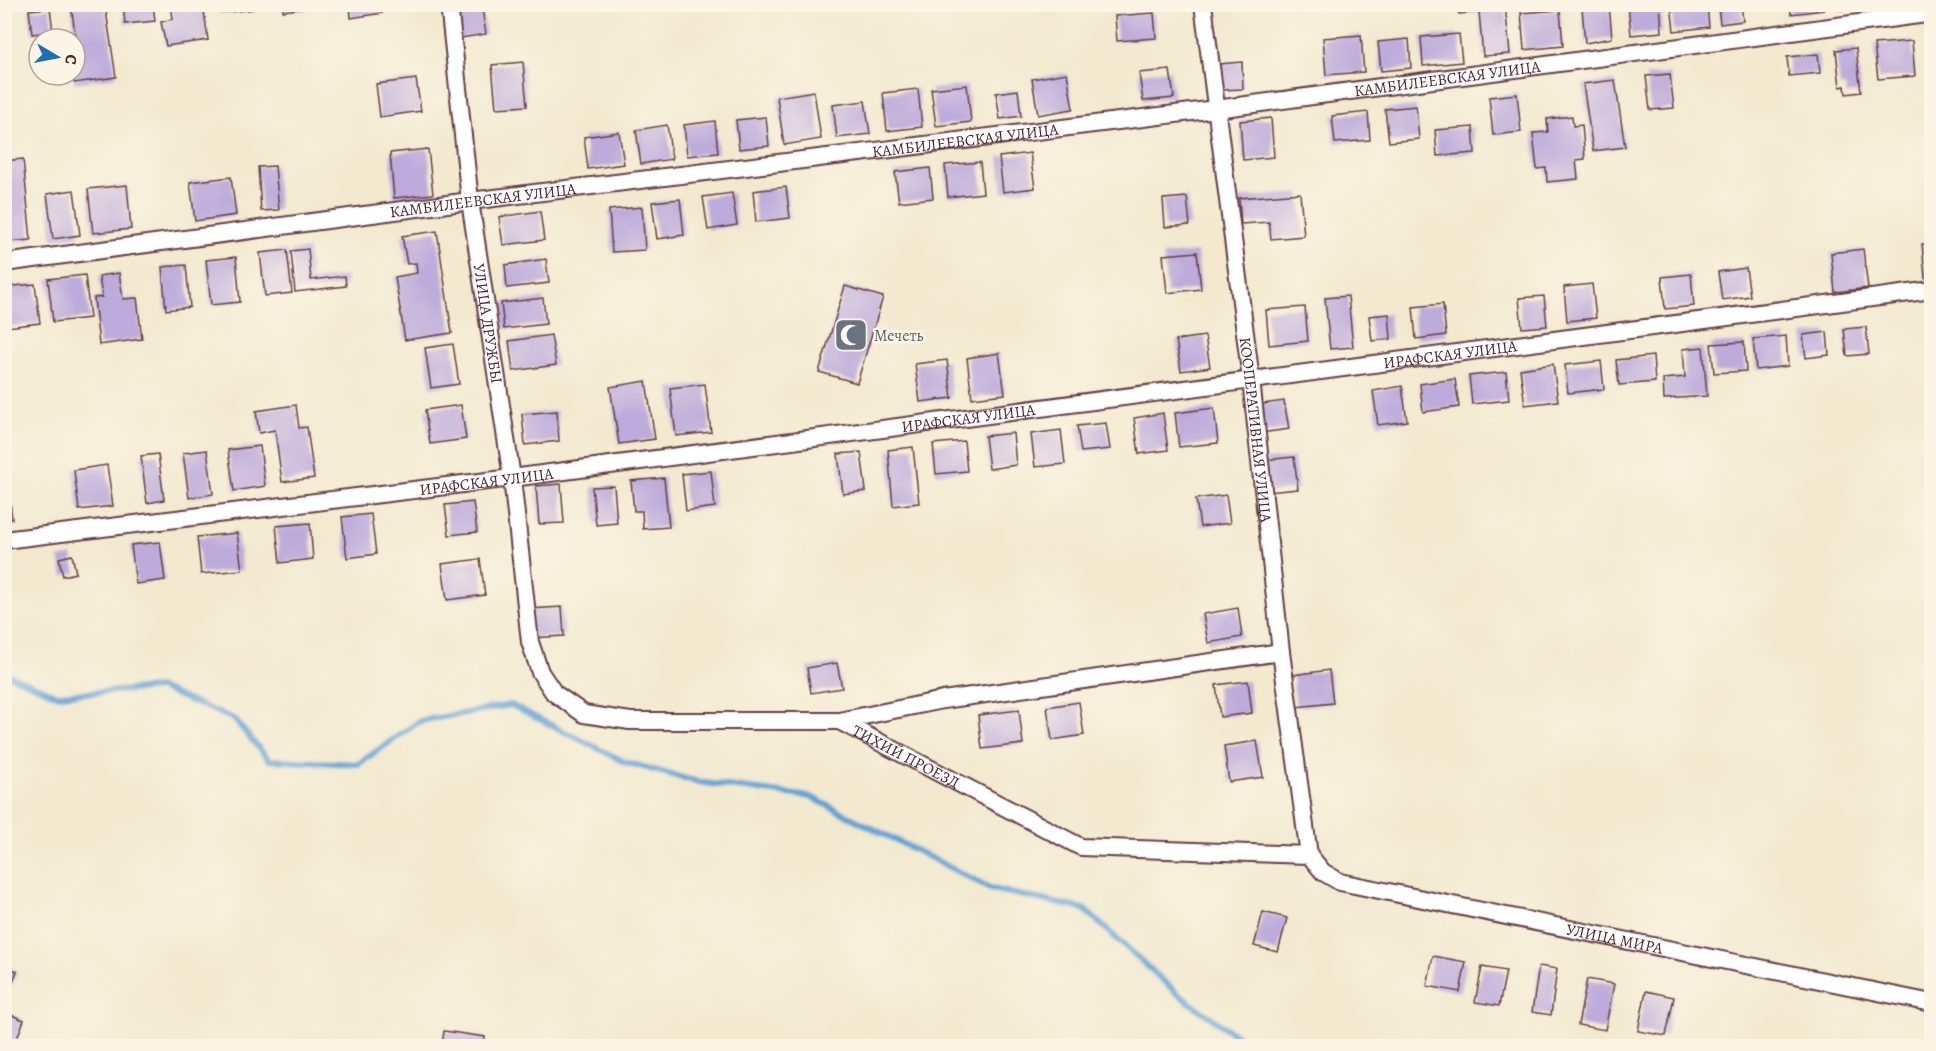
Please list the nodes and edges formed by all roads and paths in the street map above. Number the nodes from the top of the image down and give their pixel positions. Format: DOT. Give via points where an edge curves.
graph roads {
  1 [pos="449,4"];
  2 [pos="1203,4"];
  3 [pos="1926,14"];
  4 [pos="1216,109"];
  5 [pos="470,201"];
  6 [pos="4,263"];
  7 [pos="1932,290"];
  8 [pos="1251,380"];
  9 [pos="512,478"];
  10 [pos="4,540"];
  11 [pos="530,642"];
  12 [pos="1281,652"];
  13 [pos="839,721"];
  14 [pos="1309,855"];
  15 [pos="1932,1002"];
  1 -- 5 [label="street, УЛИЦА ДРУЖБЫ"];
  2 -- 4 [label="street, КООПЕРАТИВНАЯ УЛИЦА"];
  3 -- 4 [label="street, КАМБИЛЕЕВСКАЯ УЛИЦА"];
  4 -- 5 [label="street, КАМБИЛЕЕВСКАЯ УЛИЦА"];
  4 -- 8 [label="street, КООПЕРАТИВНАЯ УЛИЦА"];
  5 -- 6 [label="street, КАМБИЛЕЕВСКАЯ УЛИЦА"];
  5 -- 9 [label="street, УЛИЦА ДРУЖБЫ"];
  7 -- 8 [label="street, ИРАФСКАЯ УЛИЦА"];
  8 -- 9 [label="street, ИРАФСКАЯ УЛИЦА"];
  8 -- 12 [label="street, КООПЕРАТИВНАЯ УЛИЦА"];
  9 -- 10 [label="street, ИРАФСКАЯ УЛИЦА"];
  9 -- 11 [label="street, УЛИЦА ДРУЖБЫ"];
  11 -- 13 [label="street, ТИХИЙ ПРОЕЗД" via="540,672 554,693 584,714 630,721"];
  12 -- 13 [label="street" via="943,700"];
  12 -- 14 [label="street, КООПЕРАТИВНАЯ УЛИЦА"];
  13 -- 14 [label="street, ТИХИЙ ПРОЕЗД" via="1081,847"];
  14 -- 15 [label="street, УЛИЦА МИРА" via="1323,872 1340,882"];
}
